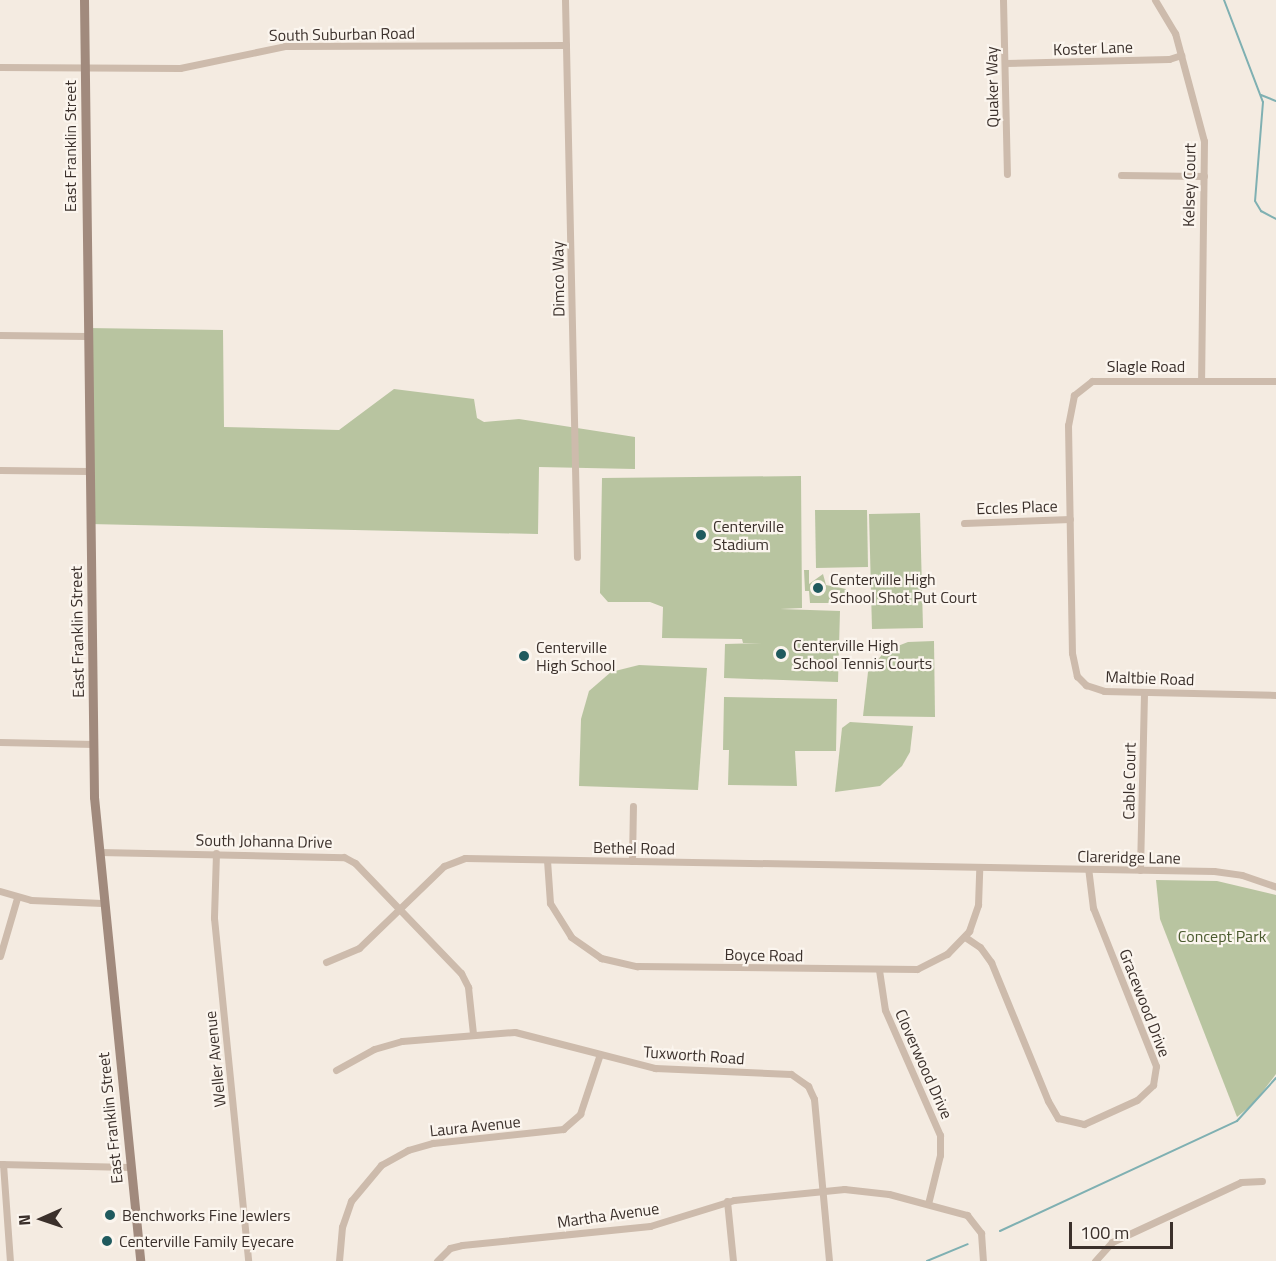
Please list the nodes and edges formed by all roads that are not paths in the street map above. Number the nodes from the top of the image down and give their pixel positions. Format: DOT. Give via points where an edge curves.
graph roads {
  1 [pos="84,0"];
  2 [pos="565,0"];
  3 [pos="1003,0"];
  4 [pos="1155,0"];
  5 [pos="566,45"];
  6 [pos="1181,55"];
  7 [pos="1005,63"];
  8 [pos="0,67"];
  9 [pos="85,69"];
  10 [pos="1008,174"];
  11 [pos="1120,175"];
  12 [pos="1204,176"];
  13 [pos="0,335"];
  14 [pos="87,336"];
  15 [pos="1201,380"];
  16 [pos="1276,381"];
  17 [pos="0,470"];
  18 [pos="89,471"];
  19 [pos="1070,519"];
  20 [pos="964,523"];
  21 [pos="577,557"];
  22 [pos="1144,693"];
  23 [pos="1276,695"];
  24 [pos="0,742"];
  25 [pos="94,744"];
  26 [pos="633,806"];
  27 [pos="99,852"];
  28 [pos="216,854"];
  29 [pos="547,860"];
  30 [pos="632,861"];
  31 [pos="980,868"];
  32 [pos="1088,870"];
  33 [pos="1140,870"];
  34 [pos="1276,886"];
  35 [pos="0,891"];
  36 [pos="17,898"];
  37 [pos="102,903"];
  38 [pos="399,909"];
  39 [pos="965,937"];
  40 [pos="0,956"];
  41 [pos="326,962"];
  42 [pos="879,970"];
  43 [pos="473,1034"];
  44 [pos="600,1054"];
  45 [pos="336,1070"];
  46 [pos="1,1164"];
  47 [pos="130,1167"];
  48 [pos="1262,1180"];
  49 [pos="822,1191"];
  50 [pos="727,1201"];
  51 [pos="928,1204"];
  52 [pos="10,1261"];
  53 [pos="140,1261"];
  54 [pos="248,1261"];
  55 [pos="339,1261"];
  56 [pos="436,1261"];
  57 [pos="733,1261"];
  58 [pos="828,1261"];
  59 [pos="983,1261"];
  60 [pos="1095,1261"];
  1 -- 9 [label="street, East Franklin Street"];
  2 -- 5 [label="street, Dimco Way"];
  3 -- 7 [label="street, Quaker Way"];
  4 -- 6 [label="street, Kelsey Court" via="1168,18"];
  5 -- 9 [label="street, South Suburban Road" via="285,46 180,68"];
  5 -- 21 [label="street, Dimco Way"];
  6 -- 7 [label="street, Koster Lane" via="1169,59"];
  6 -- 12 [label="street, Kelsey Court" via="1203,128"];
  7 -- 10 [label="street, Quaker Way"];
  8 -- 9 [label="street, South Suburban Road"];
  9 -- 14 [label="street, East Franklin Street"];
  11 -- 12 [label="street"];
  12 -- 15 [label="street, Kelsey Court"];
  13 -- 14 [label="street"];
  14 -- 18 [label="street, East Franklin Street"];
  15 -- 16 [label="street, Slagle Road"];
  15 -- 19 [label="street, Slagle Road" via="1098,380 1077,390 1068,410"];
  17 -- 18 [label="street"];
  18 -- 25 [label="street, East Franklin Street"];
  19 -- 20 [label="street, Eccles Place"];
  19 -- 22 [label="street, Maltbie Road" via="1074,668 1081,681 1093,688"];
  22 -- 23 [label="street, Maltbie Road"];
  22 -- 33 [label="street, Cable Court"];
  24 -- 25 [label="street"];
  25 -- 27 [label="street, East Franklin Street"];
  26 -- 30 [label="street"];
  27 -- 28 [label="street, South Johanna Drive"];
  27 -- 37 [label="street, East Franklin Street"];
  28 -- 38 [label="street, South Johanna Drive" via="344,857 355,863"];
  28 -- 54 [label="street, Weller Avenue" via="214,918"];
  29 -- 30 [label="street, Bethel Road"];
  29 -- 38 [label="street, Bethel Road" via="456,859"];
  29 -- 42 [label="street, Boyce Road" via="548,896 561,924 588,951 613,963"];
  30 -- 31 [label="street, Bethel Road"];
  31 -- 32 [label="street, Clareridge Lane"];
  31 -- 39 [label="street, Boyce Road" via="978,905"];
  32 -- 33 [label="street, Clareridge Lane"];
  32 -- 39 [label="street, Gracewood Drive" via="1093,908 1156,1066 1153,1085 1137,1101 1084,1124 1058,1118 991,962"];
  33 -- 34 [label="street, Clareridge Lane" via="1230,873"];
  35 -- 36 [label="street"];
  36 -- 37 [label="street"];
  36 -- 40 [label="street"];
  37 -- 47 [label="street, East Franklin Street"];
  38 -- 41 [label="street, Bethel Road" via="359,948"];
  38 -- 43 [label="street, South Johanna Drive" via="465,979"];
  39 -- 42 [label="street, Boyce Road" via="929,965"];
  42 -- 51 [label="street, Cloverwood Drive" via="885,1010 940,1136 940,1155"];
  43 -- 44 [label="street, Tuxworth Road" via="528,1033"];
  43 -- 45 [label="street, Tuxworth Road" via="387,1044"];
  44 -- 49 [label="street, Tuxworth Road" via="672,1070 797,1077 808,1086 814,1099"];
  44 -- 55 [label="street, Laura Avenue" via="580,1114 563,1129 433,1143 408,1150 381,1165 351,1201 342,1227"];
  46 -- 47 [label="street"];
  46 -- 52 [label="street"];
  47 -- 53 [label="street, East Franklin Street"];
  48 -- 60 [label="street" via="1241,1182 1112,1242"];
  49 -- 50 [label="street, Martha Avenue"];
  49 -- 51 [label="street, Martha Avenue" via="866,1190"];
  49 -- 58 [label="street, Tuxworth Road"];
  50 -- 56 [label="street, Martha Avenue" via="650,1226 458,1246 443,1252"];
  50 -- 57 [label="street"];
  51 -- 59 [label="street, Martha Avenue" via="964,1214 974,1221 981,1233"];
}
